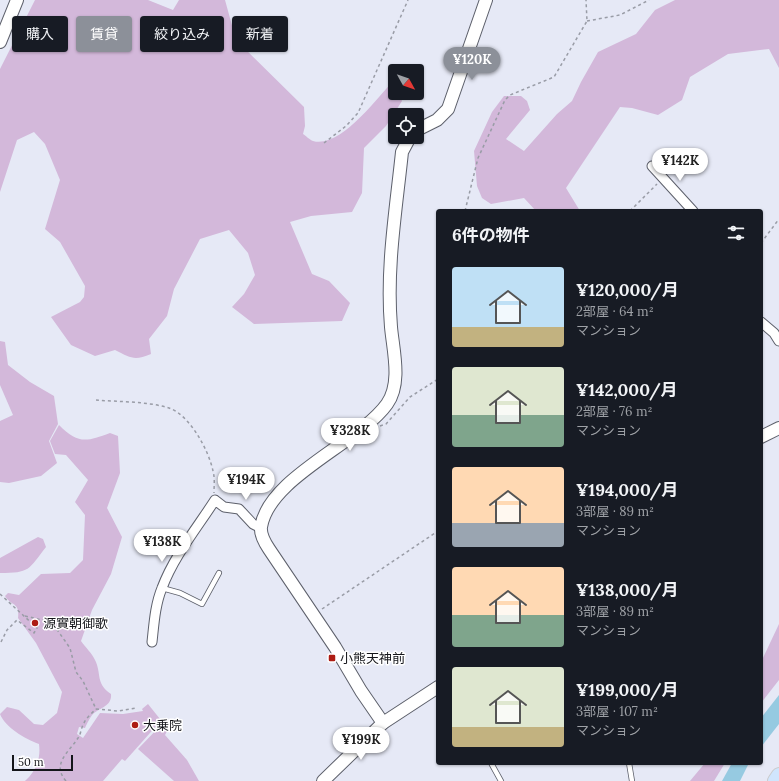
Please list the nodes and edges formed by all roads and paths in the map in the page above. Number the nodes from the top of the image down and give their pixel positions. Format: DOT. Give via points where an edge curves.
graph roads {
  1 [pos="17,0"];
  2 [pos="408,0"];
  3 [pos="486,0"];
  4 [pos="586,0"];
  5 [pos="649,0"];
  6 [pos="587,21"];
  7 [pos="0,42"];
  8 [pos="424,126"];
  9 [pos="324,143"];
  10 [pos="406,144"];
  11 [pos="652,166"];
  12 [pos="662,178"];
  13 [pos="465,209"];
  14 [pos="632,209"];
  15 [pos="691,209"];
  16 [pos="779,219"];
  17 [pos="763,240"];
  18 [pos="763,324"];
  19 [pos="779,341"];
  20 [pos="436,380"];
  21 [pos="96,400"];
  22 [pos="373,420"];
  23 [pos="779,428"];
  24 [pos="763,436"];
  25 [pos="215,500"];
  26 [pos="261,528"];
  27 [pos="436,532"];
  28 [pos="219,573"];
  29 [pos="161,588"];
  30 [pos="0,594"];
  31 [pos="313,615"];
  32 [pos="25,616"];
  33 [pos="152,642"];
  34 [pos="0,644"];
  35 [pos="436,689"];
  36 [pos="136,708"];
  37 [pos="96,709"];
  38 [pos="383,723"];
  39 [pos="492,765"];
  40 [pos="628,765"];
  41 [pos="779,775"];
  42 [pos="66,781"];
  43 [pos="323,781"];
  44 [pos="501,781"];
  45 [pos="632,781"];
  46 [pos="775,781"];
  1 -- 7 [label="street"];
  2 -- 9 [label="path" via="358,113"];
  3 -- 8 [label="street" via="448,109 437,120"];
  4 -- 6 [label="path"];
  5 -- 6 [label="path" via="620,15"];
  6 -- 13 [label="path" via="554,77 510,95 505,100 478,158"];
  10 -- 22 [label="street" via="402,152 390,263 389,301 395,374 393,393 388,404"];
  11 -- 12 [label="street"];
  12 -- 14 [label="path"];
  12 -- 15 [label="street"];
  16 -- 17 [label="path"];
  18 -- 19 [label="street"];
  20 -- 22 [label="path" via="407,400 386,424 380,426"];
  21 -- 25 [label="path" via="169,408 185,420 209,455 214,472"];
  22 -- 26 [label="street" via="294,480 274,501 264,516"];
  23 -- 24 [label="street"];
  25 -- 26 [label="street" via="224,507 239,509 252,524"];
  25 -- 29 [label="street"];
  26 -- 31 [label="street" via="263,539"];
  27 -- 31 [label="path"];
  28 -- 29 [label="lane" via="202,604 180,593"];
  29 -- 33 [label="street"];
  30 -- 32 [label="path"];
  31 -- 38 [label="street"];
  32 -- 34 [label="path" via="37,628 34,633 17,620 7,630"];
  32 -- 37 [label="path" via="51,622 58,631 70,648 76,672"];
  35 -- 38 [label="street"];
  36 -- 37 [label="path" via="118,711"];
  37 -- 42 [label="path" via="84,722 79,737 62,758 61,775"];
  38 -- 43 [label="street"];
  39 -- 44 [label="lane"];
  40 -- 45 [label="lane"];
  41 -- 46 [label="main road"];
}
